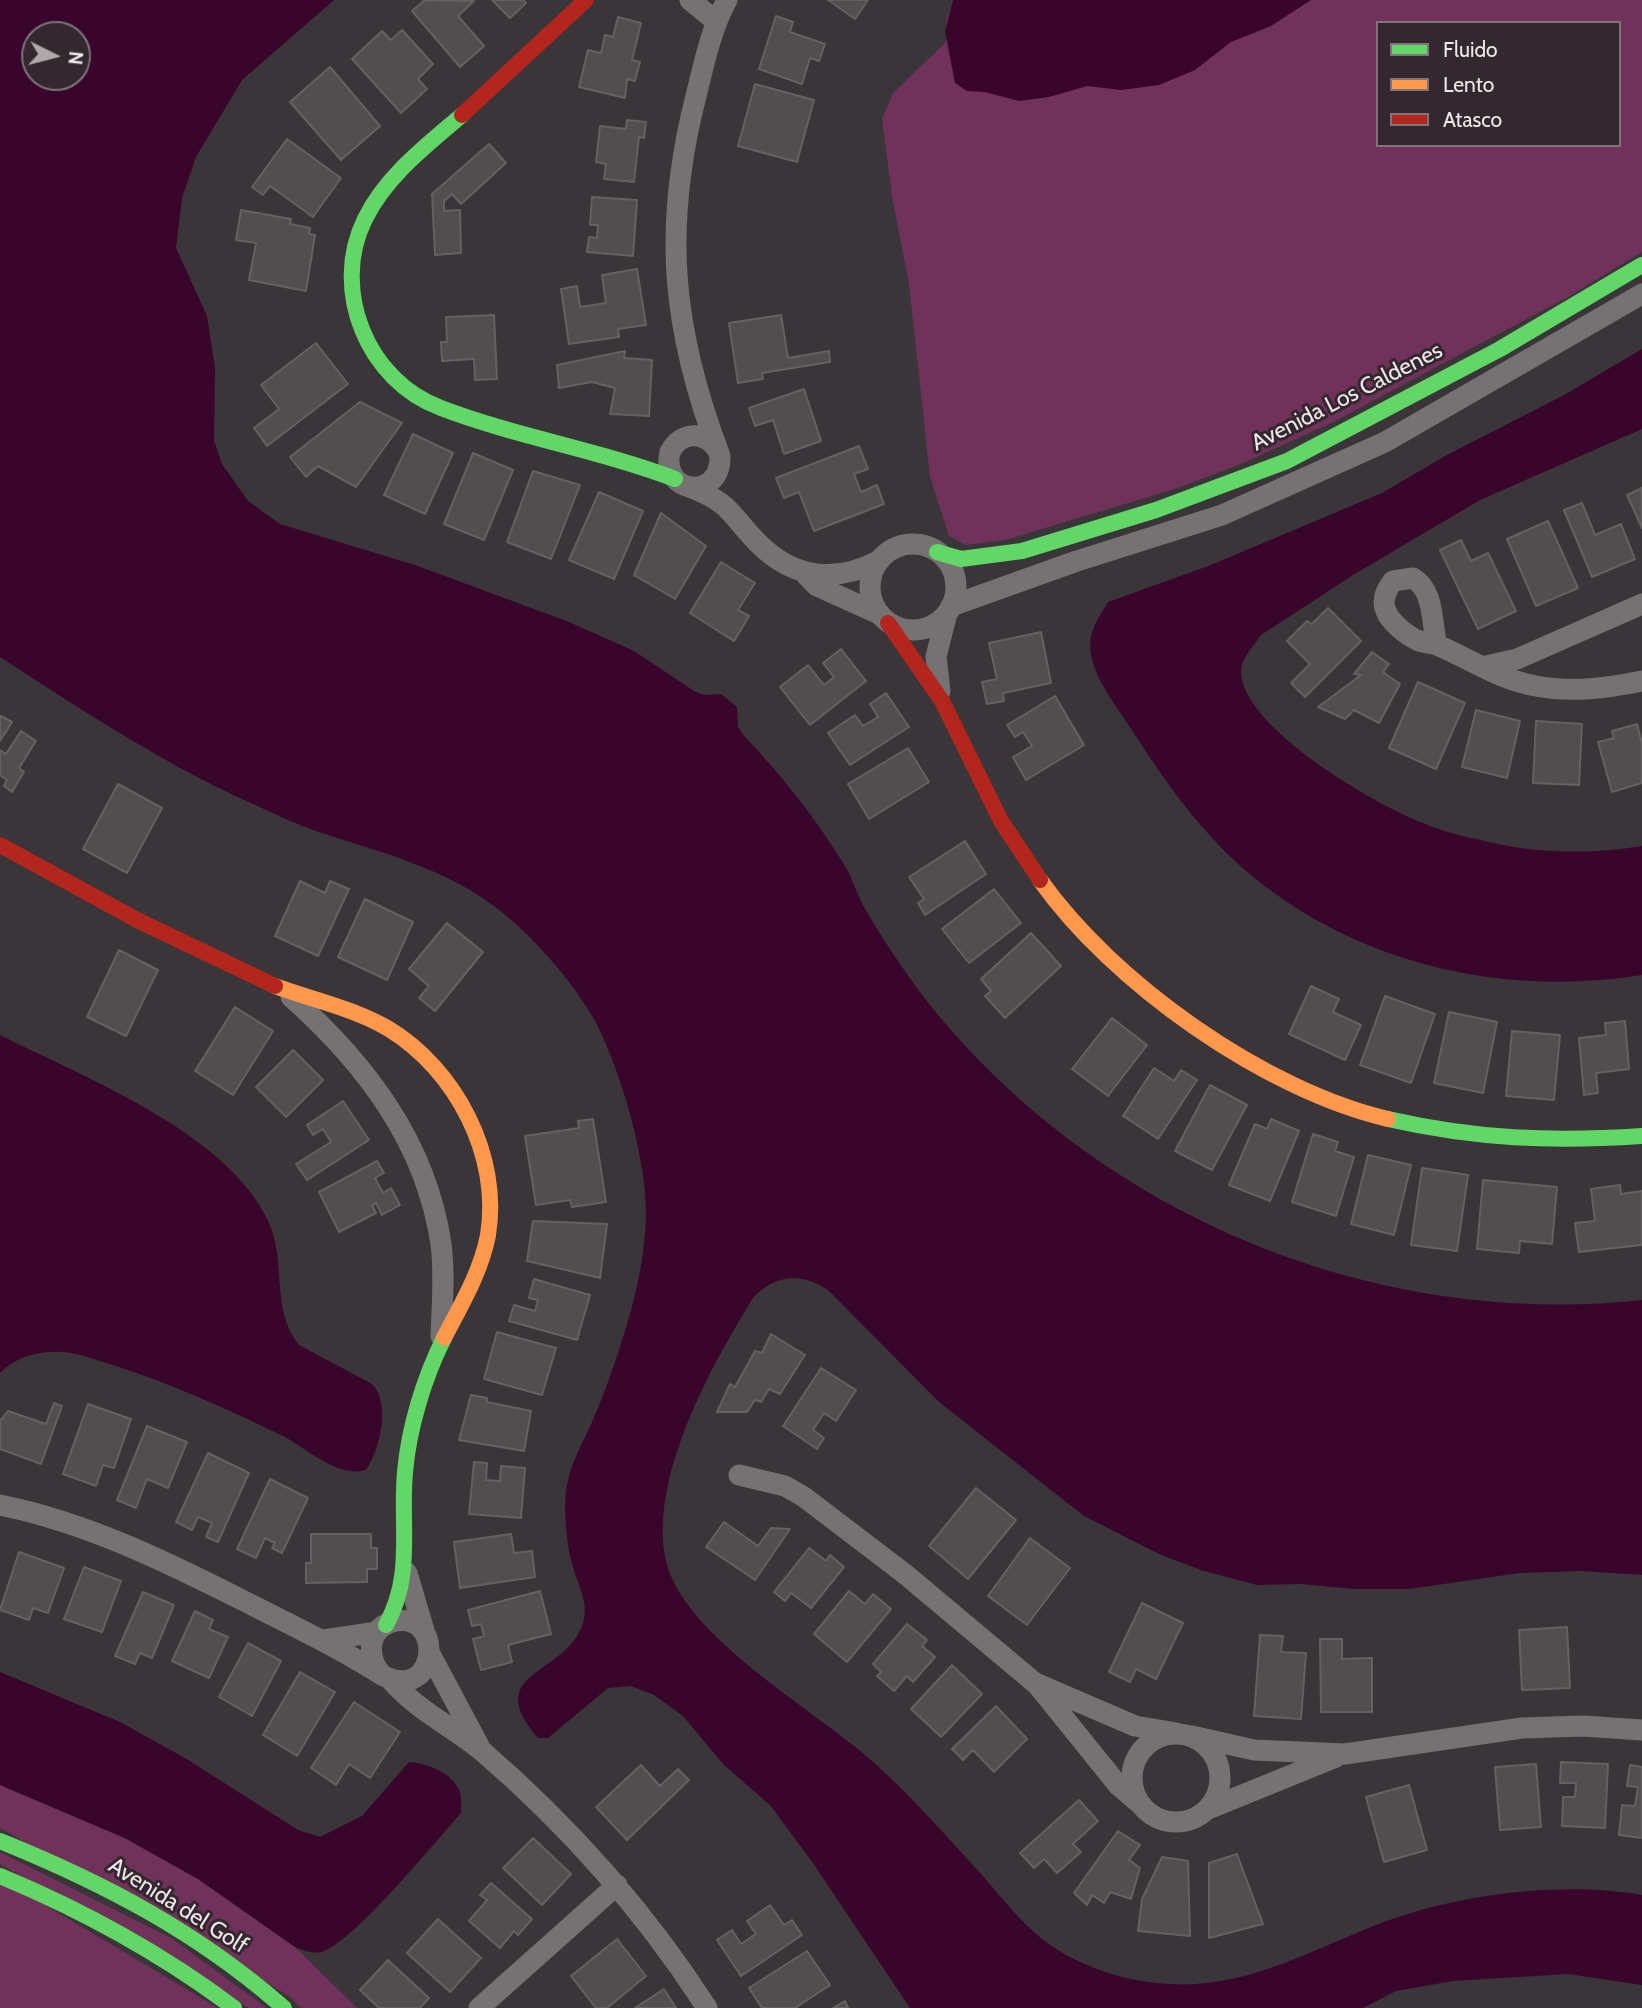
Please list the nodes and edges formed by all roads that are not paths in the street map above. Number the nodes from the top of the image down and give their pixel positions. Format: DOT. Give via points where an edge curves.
graph roads {
  1 [pos="586,0"];
  2 [pos="690,0"];
  3 [pos="725,1"];
  4 [pos="717,22"];
  5 [pos="1642,265"];
  6 [pos="1642,294"];
  7 [pos="700,402"];
  8 [pos="672,449"];
  9 [pos="719,453"];
  10 [pos="636,464"];
  11 [pos="681,483"];
  12 [pos="737,515"];
  13 [pos="937,552"];
  14 [pos="878,561"];
  15 [pos="799,569"];
  16 [pos="1642,604"];
  17 [pos="949,610"];
  18 [pos="883,618"];
  19 [pos="1437,645"];
  20 [pos="1482,667"];
  21 [pos="1642,681"];
  22 [pos="941,700"];
  23 [pos="0,845"];
  24 [pos="281,988"];
  25 [pos="372,1020"];
  26 [pos="352,1056"];
  27 [pos="1642,1136"];
  28 [pos="486,1243"];
  29 [pos="441,1246"];
  30 [pos="441,1339"];
  31 [pos="740,1475"];
  32 [pos="0,1505"];
  33 [pos="407,1569"];
  34 [pos="382,1628"];
  35 [pos="324,1640"];
  36 [pos="428,1644"];
  37 [pos="386,1677"];
  38 [pos="1035,1683"];
  39 [pos="1642,1730"];
  40 [pos="1184,1735"];
  41 [pos="482,1751"];
  42 [pos="1345,1754"];
  43 [pos="1143,1808"];
  44 [pos="1208,1809"];
  45 [pos="0,1841"];
  46 [pos="0,1876"];
  47 [pos="617,1885"];
  48 [pos="234,2008"];
  49 [pos="284,2008"];
  50 [pos="480,2008"];
  51 [pos="707,2008"];
  1 -- 10 [label="street" via="383,186 352,253 353,302 377,360 418,398"];
  2 -- 4 [label="street"];
  3 -- 4 [label="street"];
  4 -- 7 [label="street" via="685,138 674,239 683,336"];
  5 -- 13 [label="street, Avenida Los Caldenes" via="1500,349 1287,461 1156,510 1022,551 961,559"];
  6 -- 17 [label="street" via="1385,442 1222,514 1073,562"];
  7 -- 8 [label="street"];
  7 -- 9 [label="street"];
  8 -- 9 [label="street" via="696,435 712,442"];
  8 -- 10 [label="street"];
  8 -- 11 [label="street" via="669,467"];
  9 -- 11 [label="street" via="720,466 712,481"];
  9 -- 12 [label="street"];
  10 -- 11 [label="street"];
  11 -- 12 [label="street" via="708,494"];
  12 -- 15 [label="street" via="759,544"];
  13 -- 14 [label="street" via="926,546 899,546"];
  13 -- 17 [label="street" via="953,571 955,595"];
  14 -- 15 [label="street" via="856,573 835,576"];
  14 -- 18 [label="street" via="869,588"];
  15 -- 18 [label="street" via="817,586"];
  16 -- 20 [label="street" via="1517,659"];
  17 -- 18 [label="street" via="926,629 899,629"];
  17 -- 22 [label="street" via="936,657"];
  18 -- 22 [label="street"];
  19 -- 20 [label="street"];
  20 -- 21 [label="street" via="1535,686 1568,690"];
  22 -- 27 [label="street" via="983,789 1041,880 1139,986 1212,1039 1292,1084 1410,1125 1500,1139"];
  23 -- 24 [label="street" via="106,904"];
  24 -- 25 [label="street"];
  24 -- 26 [label="street"];
  25 -- 26 [label="street" via="356,1027"];
  25 -- 28 [label="street" via="425,1055 461,1100 484,1168 490,1209"];
  26 -- 29 [label="street" via="382,1094 408,1143 434,1210"];
  28 -- 29 [label="street" via="472,1256 462,1257"];
  28 -- 30 [label="street" via="476,1279"];
  29 -- 30 [label="street"];
  30 -- 33 [label="street" via="405,1470"];
  31 -- 38 [label="street" via="785,1486 804,1496"];
  32 -- 35 [label="street" via="44,1516 166,1562"];
  33 -- 34 [label="street" via="402,1600"];
  33 -- 36 [label="street"];
  34 -- 35 [label="street"];
  34 -- 36 [label="street" via="394,1622 412,1623"];
  34 -- 37 [label="street" via="372,1640 372,1659"];
  35 -- 37 [label="street"];
  36 -- 37 [label="street" via="423,1670 416,1676 408,1680"];
  36 -- 41 [label="street"];
  37 -- 41 [label="street"];
  38 -- 40 [label="street" via="1135,1726"];
  38 -- 43 [label="street" via="1118,1785"];
  39 -- 42 [label="street" via="1522,1728"];
  40 -- 42 [label="street" via="1254,1749"];
  40 -- 43 [label="street" via="1156,1739 1140,1753 1132,1781"];
  40 -- 44 [label="street" via="1204,1744 1220,1768 1219,1790"];
  41 -- 47 [label="street"];
  42 -- 44 [label="street"];
  43 -- 44 [label="street" via="1168,1822 1183,1822"];
  45 -- 49 [label="street, Avenida del Golf" via="126,1896 235,1967"];
  46 -- 48 [label="street" via="125,1936"];
  47 -- 50 [label="street"];
  47 -- 51 [label="street"];
}
